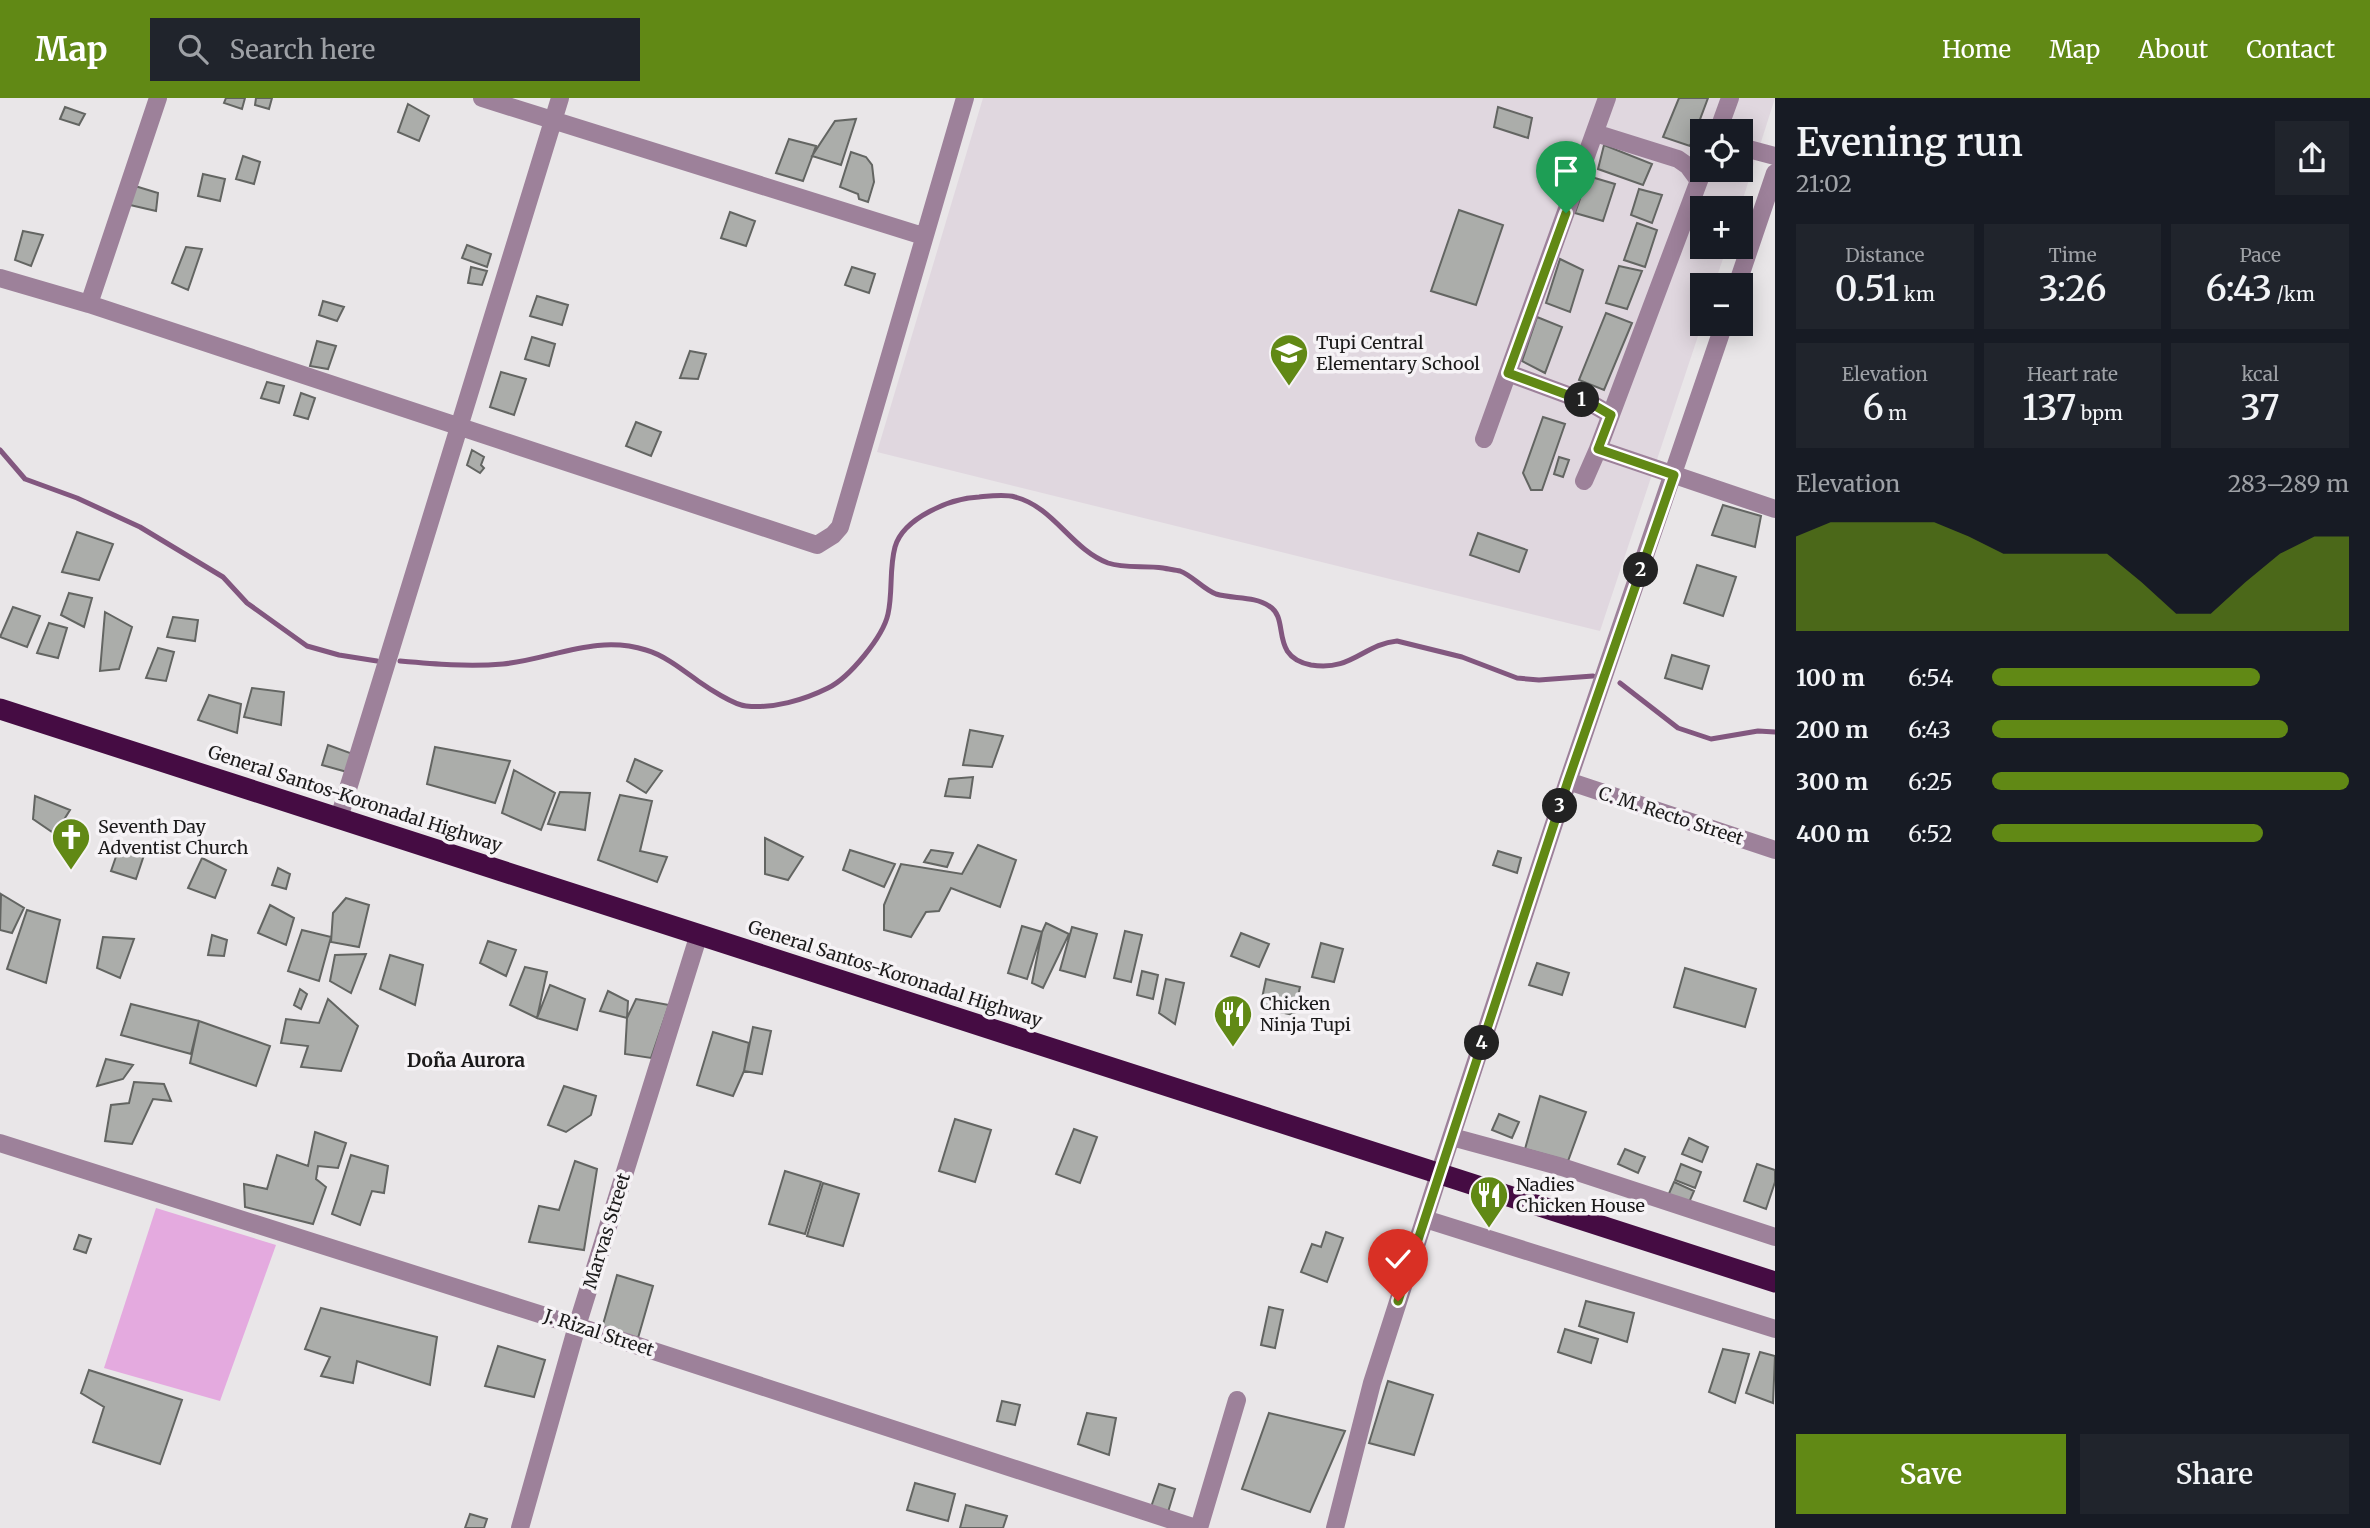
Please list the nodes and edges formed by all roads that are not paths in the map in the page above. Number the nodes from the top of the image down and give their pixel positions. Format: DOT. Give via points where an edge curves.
graph roads {
  1 [pos="158,98"];
  2 [pos="482,98"];
  3 [pos="560,98"];
  4 [pos="965,98"];
  5 [pos="1607,98"];
  6 [pos="1730,98"];
  7 [pos="1722,119"];
  8 [pos="553,120"];
  9 [pos="1595,133"];
  10 [pos="1753,150"];
  11 [pos="1775,156"];
  12 [pos="1690,167"];
  13 [pos="1775,173"];
  14 [pos="1698,182"];
  15 [pos="923,236"];
  16 [pos="1741,273"];
  17 [pos="0,278"];
  18 [pos="89,304"];
  19 [pos="1720,336"];
  20 [pos="1508,373"];
  21 [pos="1611,415"];
  22 [pos="458,426"];
  23 [pos="1484,439"];
  24 [pos="1598,449"];
  25 [pos="1674,475"];
  26 [pos="1584,481"];
  27 [pos="1775,509"];
  28 [pos="0,709"];
  29 [pos="1568,781"];
  30 [pos="339,818"];
  31 [pos="1775,850"];
  32 [pos="699,934"];
  33 [pos="1452,1137"];
  34 [pos="0,1143"];
  35 [pos="1439,1174"];
  36 [pos="1425,1219"];
  37 [pos="1775,1237"];
  38 [pos="1775,1282"];
  39 [pos="577,1326"];
  40 [pos="1775,1329"];
  41 [pos="1237,1401"];
  42 [pos="520,1528"];
  43 [pos="1198,1528"];
  44 [pos="1335,1528"];
  1 -- 18 [label="street"];
  2 -- 8 [label="street"];
  3 -- 8 [label="street"];
  4 -- 15 [label="street"];
  5 -- 9 [label="street"];
  6 -- 7 [label="street"];
  8 -- 15 [label="street"];
  8 -- 22 [label="street"];
  9 -- 12 [label="street" via="1678,159"];
  9 -- 20 [label="street"];
  10 -- 11 [label="street"];
  13 -- 16 [label="street"];
  14 -- 21 [label="street"];
  15 -- 22 [label="street" via="840,527 817,545"];
  17 -- 18 [label="street"];
  18 -- 22 [label="street"];
  19 -- 25 [label="street"];
  20 -- 21 [label="street"];
  20 -- 23 [label="street"];
  21 -- 24 [label="street"];
  22 -- 30 [label="street"];
  24 -- 25 [label="street"];
  24 -- 26 [label="street"];
  25 -- 27 [label="street"];
  25 -- 29 [label="street"];
  28 -- 30 [label="highway, General Santos-Koronadal Highway"];
  29 -- 31 [label="street, C. M. Recto Street"];
  29 -- 33 [label="street"];
  30 -- 32 [label="highway, General Santos-Koronadal Highway"];
  32 -- 35 [label="highway, General Santos-Koronadal Highway"];
  32 -- 39 [label="street, Marvas Street"];
  33 -- 35 [label="street"];
  33 -- 37 [label="street" via="1563,1167"];
  34 -- 39 [label="street, J. Rizal Street"];
  35 -- 36 [label="street"];
  35 -- 38 [label="highway, General Santos-Koronadal Highway"];
  36 -- 40 [label="street"];
  36 -- 44 [label="street" via="1372,1383"];
  39 -- 42 [label="street, Marvas Street"];
  39 -- 43 [label="street, J. Rizal Street"];
  41 -- 43 [label="street"];
}
